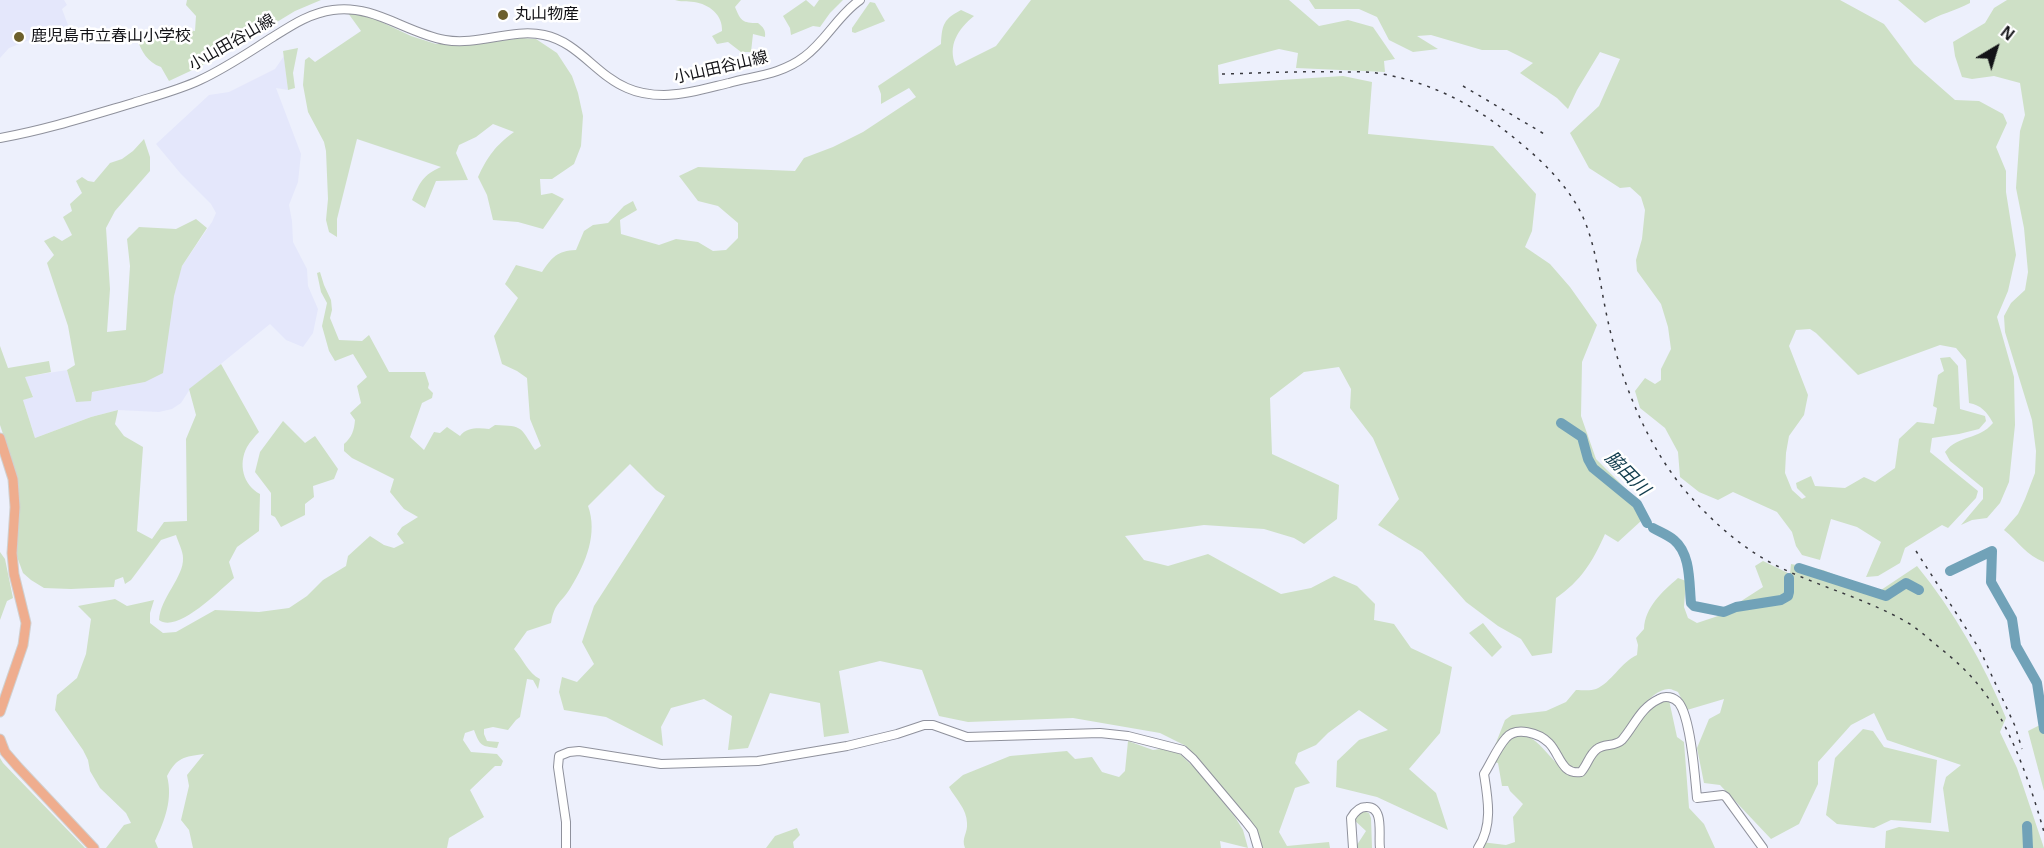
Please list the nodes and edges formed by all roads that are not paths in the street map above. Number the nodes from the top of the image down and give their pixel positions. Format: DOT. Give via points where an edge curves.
graph roads {
  1 [pos="860,0"];
  2 [pos="0,138"];
  3 [pos="0,438"];
  4 [pos="0,712"];
  5 [pos="0,739"];
  6 [pos="94,848"];
  7 [pos="566,848"];
  8 [pos="1258,848"];
  9 [pos="1353,848"];
  10 [pos="1380,848"];
  11 [pos="1478,848"];
  12 [pos="1763,848"];
  1 -- 2 [label="street, 小山田谷山線" via="798,62 773,73 662,95 615,82 565,43 543,34 447,40 373,13 330,10 298,21 193,84 63,124"];
  3 -- 4 [label="main road" via="13,479 12,553 26,623 24,645"];
  5 -- 6 [label="main road" via="5,752"];
  7 -- 8 [label="street" via="558,767 559,756 564,753 579,750 661,764 758,761 847,746 933,725 967,737 1100,733 1183,750 1253,831"];
  9 -- 10 [label="street" via="1351,818 1359,809 1368,807 1379,817"];
  11 -- 12 [label="street" via="1488,826 1484,774 1511,733 1528,732 1540,737 1550,743 1567,769 1581,772 1598,747 1621,741 1644,709 1662,697 1671,697 1682,708 1697,798 1724,795"];
}
